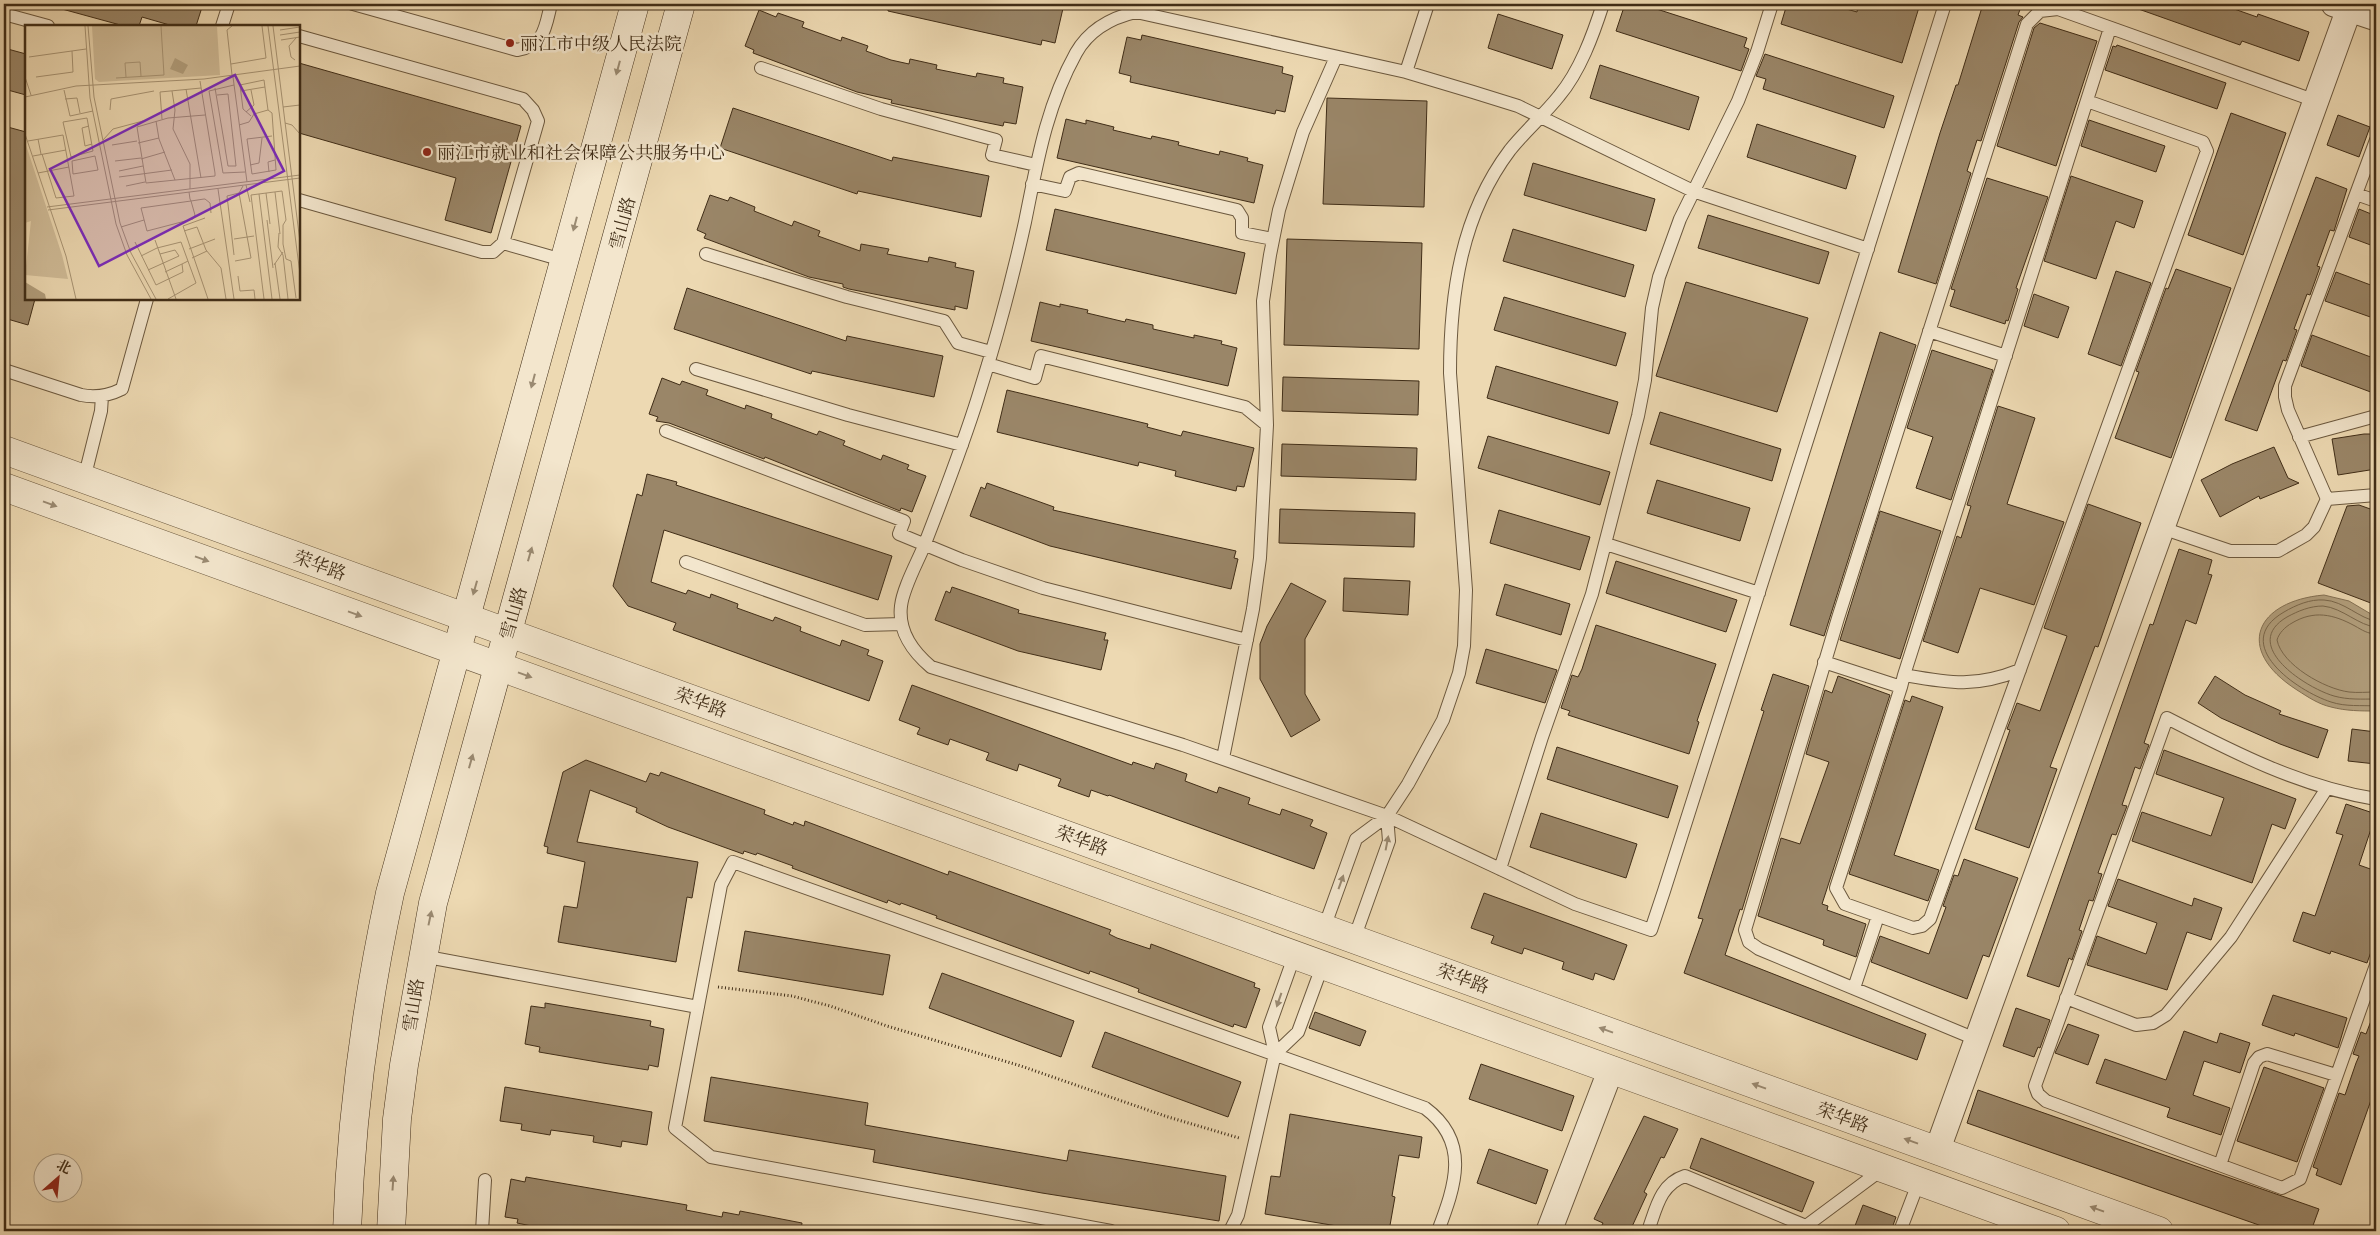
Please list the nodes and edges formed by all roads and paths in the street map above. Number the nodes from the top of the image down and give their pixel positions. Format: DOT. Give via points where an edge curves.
graph roads {
  1 [pos="229,4"];
  2 [pos="353,4"];
  3 [pos="551,4"];
  4 [pos="636,4"];
  5 [pos="681,4"];
  6 [pos="1428,4"];
  7 [pos="1602,4"];
  8 [pos="1772,4"];
  9 [pos="1945,4"];
  10 [pos="2342,6"];
  11 [pos="4,14"];
  12 [pos="2376,18"];
  13 [pos="44,25"];
  14 [pos="222,25"];
  15 [pos="2110,28"];
  16 [pos="300,36"];
  17 [pos="1336,57"];
  18 [pos="761,68"];
  19 [pos="1406,72"];
  20 [pos="2087,101"];
  21 [pos="2316,101"];
  22 [pos="1540,117"];
  23 [pos="2376,140"];
  24 [pos="1036,165"];
  25 [pos="1032,184"];
  26 [pos="1693,192"];
  27 [pos="2356,194"];
  28 [pos="300,200"];
  29 [pos="2376,202"];
  30 [pos="1273,239"];
  31 [pos="503,243"];
  32 [pos="1868,248"];
  33 [pos="706,254"];
  34 [pos="566,261"];
  35 [pos="147,300"];
  36 [pos="1929,331"];
  37 [pos="2006,356"];
  38 [pos="990,358"];
  39 [pos="696,369"];
  40 [pos="4,370"];
  41 [pos="102,396"];
  42 [pos="2376,416"];
  43 [pos="1267,425"];
  44 [pos="666,432"];
  45 [pos="2299,437"];
  46 [pos="962,445"];
  47 [pos="4,450"];
  48 [pos="84,479"];
  49 [pos="4,487"];
  50 [pos="2376,495"];
  51 [pos="2327,499"];
  52 [pos="2162,528"];
  53 [pos="924,544"];
  54 [pos="1606,544"];
  55 [pos="686,562"];
  56 [pos="1759,593"];
  57 [pos="466,618"];
  58 [pos="902,624"];
  59 [pos="508,632"];
  60 [pos="1247,640"];
  61 [pos="457,651"];
  62 [pos="1824,662"];
  63 [pos="498,666"];
  64 [pos="2020,670"];
  65 [pos="1902,681"];
  66 [pos="1223,758"];
  67 [pos="2327,788"];
  68 [pos="2376,798"];
  69 [pos="1387,816"];
  70 [pos="1500,869"];
  71 [pos="1878,916"];
  72 [pos="1324,928"];
  73 [pos="1354,938"];
  74 [pos="1295,954"];
  75 [pos="422,956"];
  76 [pos="1323,964"];
  77 [pos="2376,965"];
  78 [pos="702,985"];
  79 [pos="1854,988"];
  80 [pos="2066,998"];
  81 [pos="698,1007"];
  82 [pos="1978,1040"];
  83 [pos="1275,1054"];
  84 [pos="1611,1069"];
  85 [pos="2336,1075"];
  86 [pos="1255,1143"];
  87 [pos="1937,1151"];
  88 [pos="2220,1165"];
  89 [pos="1884,1168"];
  90 [pos="485,1180"];
  91 [pos="1919,1181"];
  92 [pos="1805,1228"];
  93 [pos="347,1231"];
  94 [pos="391,1231"];
  95 [pos="482,1231"];
  96 [pos="1111,1231"];
  97 [pos="1230,1231"];
  98 [pos="1438,1231"];
  99 [pos="1549,1231"];
  100 [pos="1648,1231"];
  101 [pos="1900,1231"];
  102 [pos="2056,1231"];
  103 [pos="2159,1231"];
  1 -- 14 [label="lane"];
  2 -- 3 [label="lane" via="517,50 542,38"];
  4 -- 34 [label="street, one-way"];
  59 -- 5 [label="street, 雪山路, one-way"];
  6 -- 19 [label="lane"];
  7 -- 22 [label="lane" via="1589,42 1570,79"];
  8 -- 26 [label="lane" via="1738,101"];
  9 -- 32 [label="lane"];
  10 -- 12 [label="street"];
  10 -- 21 [label="street"];
  11 -- 13 [label="lane"];
  15 -- 20 [label="lane"];
  15 -- 21 [label="lane"];
  15 -- 36 [label="lane" via="2058,9 2040,12 2027,24"];
  16 -- 31 [label="lane" via="522,100 528,105 538,121"];
  17 -- 19 [label="lane"];
  17 -- 24 [label="lane" via="1136,12 1122,15 1098,28 1078,50 1060,85 1041,139"];
  17 -- 30 [label="lane" via="1303,132"];
  18 -- 24 [label="lane" via="872,106 996,140 992,155"];
  19 -- 22 [label="lane" via="1518,106"];
  20 -- 37 [label="lane"];
  20 -- 64 [label="lane" via="2202,142 2207,151"];
  21 -- 52 [label="street"];
  22 -- 26 [label="lane"];
  22 -- 69 [label="lane" via="1511,149 1487,186 1461,256 1452,312 1450,373 1466,590 1464,646 1443,720"];
  23 -- 27 [label="lane"];
  24 -- 25 [label="lane"];
  25 -- 30 [label="lane" via="1065,191 1070,178 1079,173 1237,210 1242,218 1242,233"];
  25 -- 38 [label="lane"];
  26 -- 32 [label="lane"];
  26 -- 54 [label="lane" via="1669,246 1654,300 1638,416"];
  27 -- 29 [label="lane"];
  27 -- 45 [label="lane" via="2286,386 2288,410"];
  28 -- 31 [label="lane" via="482,252 493,252"];
  30 -- 43 [label="lane" via="1263,300"];
  31 -- 34 [label="lane"];
  32 -- 56 [label="lane"];
  33 -- 38 [label="lane" via="829,292 944,321 958,343"];
  34 -- 57 [label="street, one-way"];
  35 -- 41 [label="lane" via="122,388"];
  36 -- 37 [label="lane"];
  36 -- 62 [label="lane"];
  37 -- 65 [label="lane"];
  38 -- 43 [label="lane" via="1035,378 1041,356 1245,407"];
  38 -- 46 [label="lane"];
  39 -- 46 [label="lane"];
  40 -- 41 [label="lane" via="81,395"];
  41 -- 48 [label="lane"];
  42 -- 45 [label="lane"];
  43 -- 60 [label="lane" via="1260,558"];
  44 -- 53 [label="lane" via="904,520 898,534"];
  45 -- 51 [label="lane"];
  46 -- 53 [label="lane"];
  47 -- 48 [label="street, 荣华路"];
  48 -- 57 [label="street, 荣华路"];
  49 -- 61 [label="street, 荣华路, one-way"];
  50 -- 51 [label="lane"];
  51 -- 52 [label="lane" via="2314,527 2278,551 2230,551"];
  52 -- 82 [label="street"];
  53 -- 58 [label="lane" via="901,604"];
  53 -- 60 [label="lane" via="1043,588"];
  54 -- 56 [label="lane"];
  54 -- 70 [label="lane"];
  55 -- 58 [label="lane" via="864,625"];
  56 -- 70 [label="lane" via="1651,930 1575,904"];
  57 -- 59 [label="street, 荣华路"];
  57 -- 61 [label="street"];
  58 -- 66 [label="lane" via="911,647 931,667"];
  59 -- 63 [label="street, 雪山路"];
  59 -- 72 [label="street, 荣华路"];
  60 -- 66 [label="lane"];
  61 -- 63 [label="street, 荣华路"];
  61 -- 93 [label="street" via="403,840 368,1003 355,1106"];
  62 -- 65 [label="lane"];
  62 -- 79 [label="lane" via="1745,930 1746,937 1754,946"];
  63 -- 74 [label="street, 荣华路, one-way"];
  75 -- 63 [label="street, 雪山路, one-way" via="446,851"];
  64 -- 65 [label="lane" via="1969,683"];
  64 -- 71 [label="lane" via="1930,919 1913,928"];
  65 -- 71 [label="lane" via="1836,888 1845,904"];
  66 -- 69 [label="lane"];
  67 -- 68 [label="lane"];
  67 -- 80 [label="lane" via="2231,937 2166,1016 2153,1023 2136,1025"];
  67 -- 80 [label="lane" via="2262,764 2167,718"];
  69 -- 70 [label="lane"];
  72 -- 69 [label="lane, one-way" via="1356,839"];
  73 -- 69 [label="lane, one-way" via="1389,841"];
  71 -- 79 [label="lane"];
  72 -- 73 [label="street, 荣华路"];
  87 -- 73 [label="street, 荣华路, one-way"];
  74 -- 76 [label="street, 荣华路"];
  74 -- 83 [label="lane, one-way" via="1269,1026"];
  75 -- 81 [label="lane"];
  94 -- 75 [label="street, 雪山路, one-way" via="398,1110"];
  76 -- 83 [label="lane" via="1298,1032"];
  76 -- 84 [label="street, 荣华路"];
  77 -- 85 [label="lane"];
  78 -- 81 [label="lane"];
  78 -- 83 [label="lane" via="721,884 733,862"];
  78 -- 86 [label="path" via="792,996 830,1006"];
  79 -- 82 [label="lane"];
  80 -- 88 [label="lane" via="2034,1086 2038,1094 2046,1101"];
  81 -- 96 [label="lane" via="675,1128 710,1157"];
  82 -- 87 [label="street"];
  83 -- 86 [label="lane"];
  83 -- 98 [label="lane" via="1416,1104 1441,1121 1451,1139 1455,1172 1451,1198"];
  84 -- 89 [label="street, 荣华路"];
  84 -- 99 [label="street"];
  85 -- 88 [label="lane" via="2267,1054 2259,1057 2254,1063"];
  85 -- 88 [label="lane" via="2300,1179 2282,1188"];
  86 -- 97 [label="lane" via="1238,1215"];
  103 -- 87 [label="street, 荣华路, one-way"];
  89 -- 91 [label="street, 荣华路"];
  89 -- 92 [label="lane"];
  90 -- 95 [label="lane"];
  91 -- 101 [label="lane"];
  91 -- 102 [label="street, 荣华路"];
  92 -- 100 [label="lane" via="1685,1176 1666,1186"];
}
